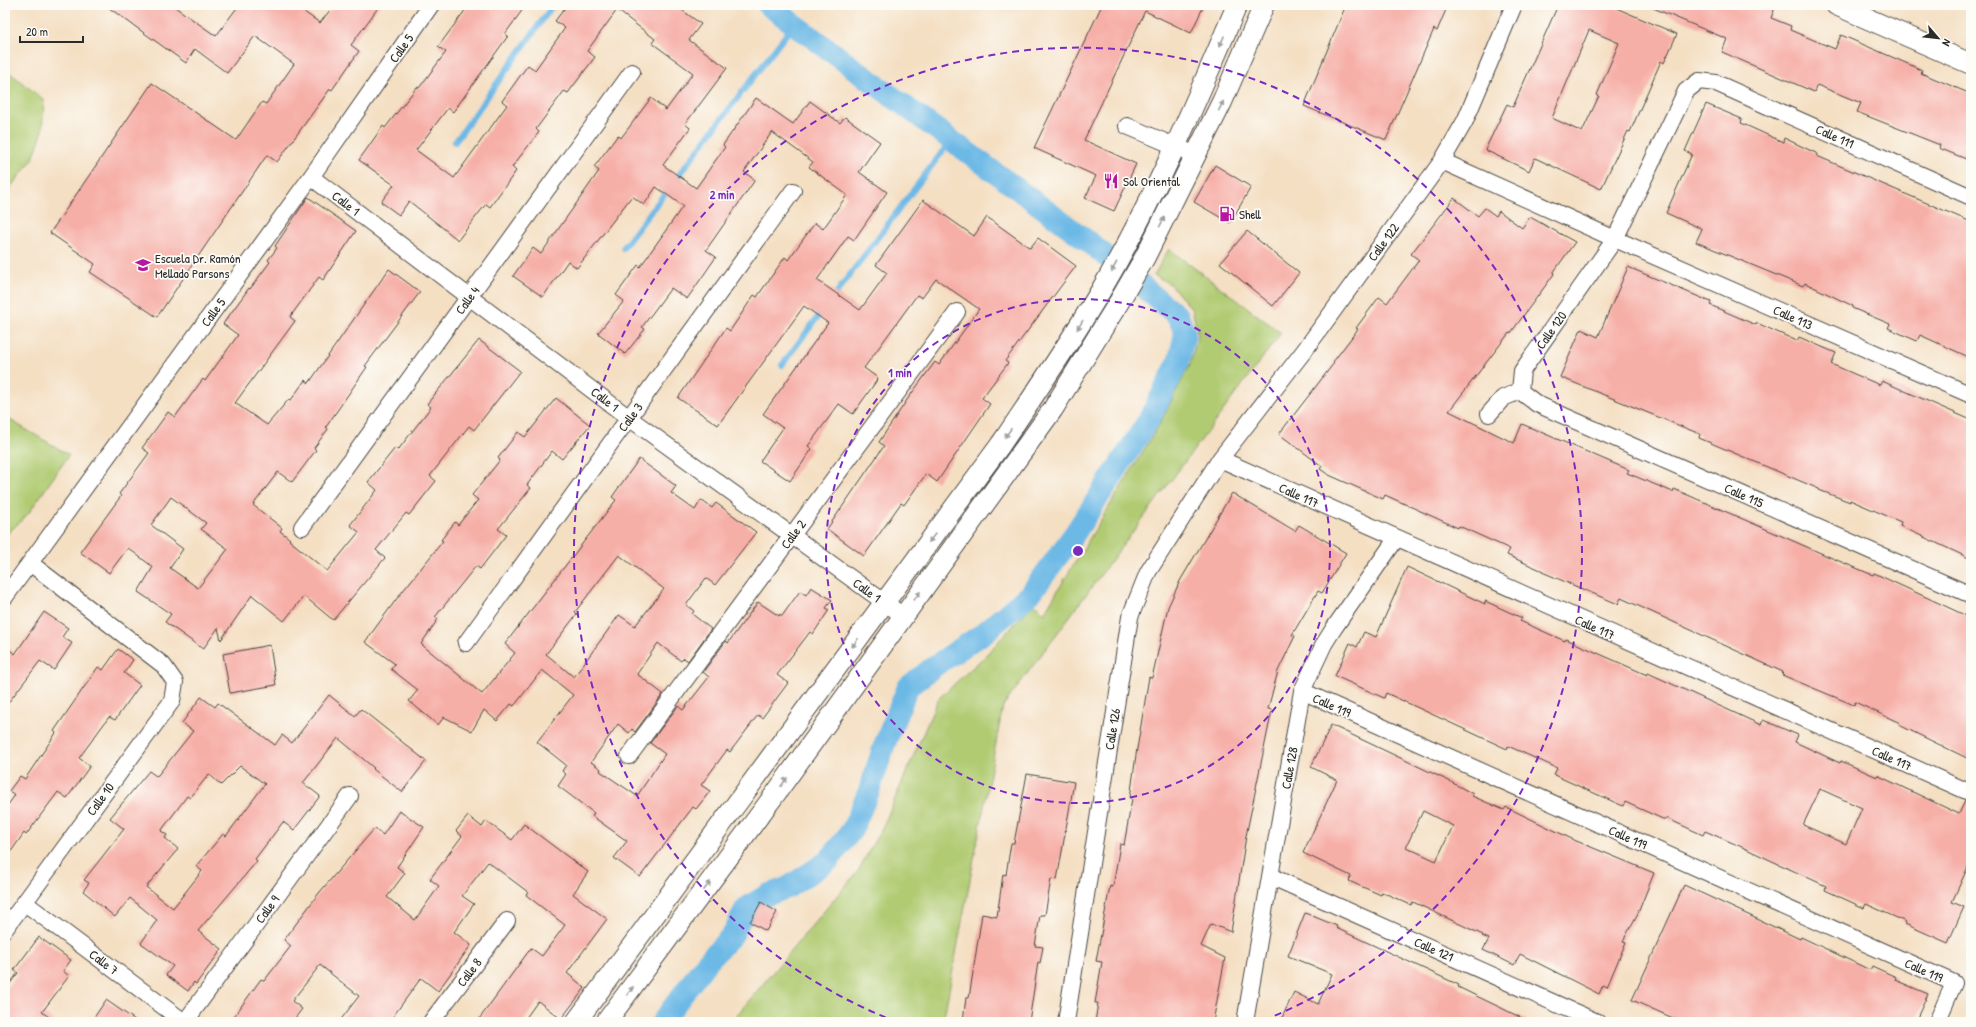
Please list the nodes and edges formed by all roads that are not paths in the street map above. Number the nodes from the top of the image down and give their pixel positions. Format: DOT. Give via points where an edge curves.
graph roads {
  1 [pos="431,5"];
  2 [pos="1237,5"];
  3 [pos="1264,5"];
  4 [pos="1514,5"];
  5 [pos="1836,5"];
  6 [pos="1971,64"];
  7 [pos="632,72"];
  8 [pos="1698,81"];
  9 [pos="1127,126"];
  10 [pos="1176,146"];
  11 [pos="1196,155"];
  12 [pos="1442,161"];
  13 [pos="311,177"];
  14 [pos="793,191"];
  15 [pos="1971,197"];
  16 [pos="1615,239"];
  17 [pos="469,297"];
  18 [pos="957,312"];
  19 [pos="1520,391"];
  20 [pos="1971,395"];
  21 [pos="1489,414"];
  22 [pos="630,418"];
  23 [pos="1220,459"];
  24 [pos="302,528"];
  25 [pos="792,536"];
  26 [pos="1396,539"];
  27 [pos="30,563"];
  28 [pos="1971,595"];
  29 [pos="5,597"];
  30 [pos="885,603"];
  31 [pos="902,616"];
  32 [pos="466,643"];
  33 [pos="1302,691"];
  34 [pos="629,756"];
  35 [pos="1971,793"];
  36 [pos="350,796"];
  37 [pos="1270,876"];
  38 [pos="25,903"];
  39 [pos="507,921"];
  40 [pos="5,929"];
  41 [pos="184,1022"];
  42 [pos="432,1022"];
  43 [pos="576,1022"];
  44 [pos="606,1022"];
  45 [pos="1066,1022"];
  46 [pos="1245,1022"];
  47 [pos="1597,1022"];
  48 [pos="1937,1022"];
  1 -- 13 [label="street, Calle 5"];
  2 -- 10 [label="street, one-way"];
  11 -- 3 [label="street, one-way"];
  4 -- 12 [label="street, Calle 122" via="1464,121"];
  5 -- 6 [label="street"];
  7 -- 17 [label="street, Calle 4"];
  8 -- 15 [label="street, Calle 111" via="1716,83"];
  8 -- 16 [label="street, Calle 120" via="1686,91"];
  9 -- 10 [label="street"];
  10 -- 11 [label="street"];
  10 -- 30 [label="street, one-way" via="1100,292 1043,383"];
  31 -- 11 [label="street, one-way" via="1053,409 1145,257"];
  12 -- 16 [label="street, Calle 113"];
  12 -- 23 [label="street, Calle 122" via="1304,351"];
  13 -- 17 [label="street, Calle 1"];
  13 -- 27 [label="street, Calle 5"];
  14 -- 22 [label="street, Calle 3"];
  16 -- 19 [label="street, Calle 120" via="1522,371"];
  16 -- 20 [label="street, Calle 113"];
  17 -- 22 [label="street, Calle 1"];
  17 -- 24 [label="street, Calle 4"];
  18 -- 25 [label="street, Calle 2"];
  19 -- 21 [label="street" via="1503,398"];
  19 -- 28 [label="street, Calle 115" via="1537,404"];
  22 -- 25 [label="street, Calle 1"];
  22 -- 32 [label="street, Calle 3"];
  23 -- 26 [label="street, Calle 117"];
  23 -- 45 [label="street, Calle 126" via="1148,572 1130,617"];
  25 -- 30 [label="street, Calle 1"];
  25 -- 34 [label="street, Calle 2"];
  26 -- 33 [label="street, Calle 128" via="1324,644"];
  26 -- 35 [label="street, Calle 117"];
  27 -- 29 [label="street, Calle 5"];
  27 -- 38 [label="street, Calle 10" via="163,665 175,682 172,701"];
  30 -- 31 [label="street, Calle 1"];
  30 -- 43 [label="street, one-way"];
  44 -- 31 [label="street, one-way" via="776,793"];
  33 -- 37 [label="street, Calle 128"];
  33 -- 48 [label="street, Calle 119" via="1954,984"];
  36 -- 41 [label="street, Calle 9"];
  37 -- 46 [label="street, Calle 128"];
  37 -- 47 [label="street, Calle 121"];
  38 -- 40 [label="street, Calle 10"];
  38 -- 41 [label="street, Calle 7"];
  39 -- 42 [label="street, Calle 8"];
}
